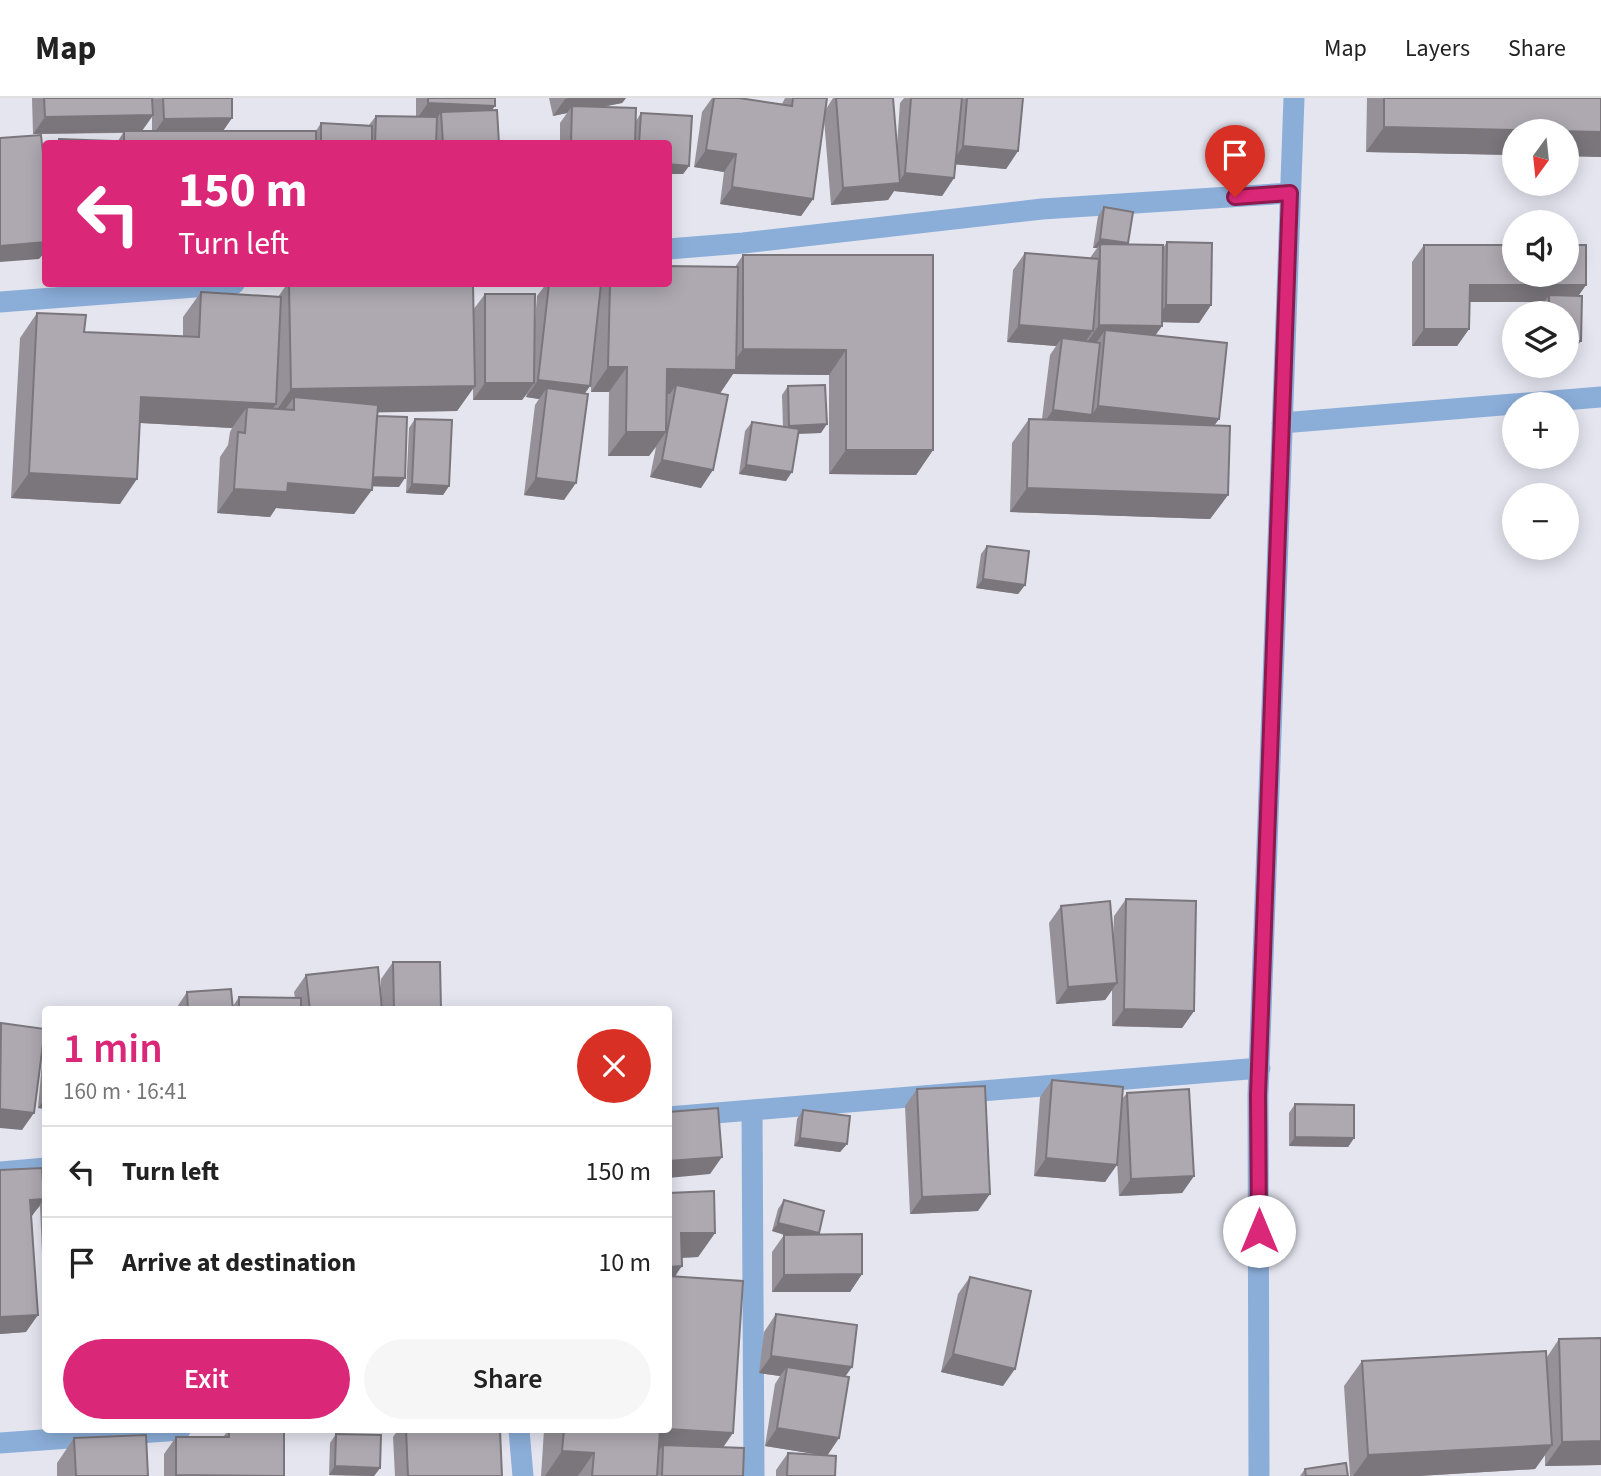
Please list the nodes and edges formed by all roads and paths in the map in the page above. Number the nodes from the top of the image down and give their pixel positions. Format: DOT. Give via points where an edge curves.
graph roads {
  1 [pos="1294,98"];
  2 [pos="1290,193"];
  3 [pos="672,249"];
  4 [pos="195,287"];
  5 [pos="0,302"];
  6 [pos="1601,397"];
  7 [pos="1579,399"];
  8 [pos="1502,405"];
  9 [pos="1283,423"];
  10 [pos="1260,1069"];
  11 [pos="752,1110"];
  12 [pos="672,1117"];
  13 [pos="42,1168"];
  14 [pos="0,1172"];
  15 [pos="138,1433"];
  16 [pos="519,1433"];
  17 [pos="0,1443"];
  18 [pos="523,1476"];
  19 [pos="754,1476"];
  20 [pos="1259,1476"];
  1 -- 2 [label="street"];
  2 -- 3 [label="street" via="1042,209"];
  2 -- 9 [label="street"];
  4 -- 5 [label="street"];
  6 -- 7 [label="street"];
  8 -- 9 [label="street"];
  9 -- 10 [label="street"];
  10 -- 11 [label="street"];
  10 -- 20 [label="street"];
  11 -- 12 [label="street"];
  11 -- 19 [label="street"];
  13 -- 14 [label="street"];
  15 -- 17 [label="street"];
  16 -- 18 [label="street"];
}
